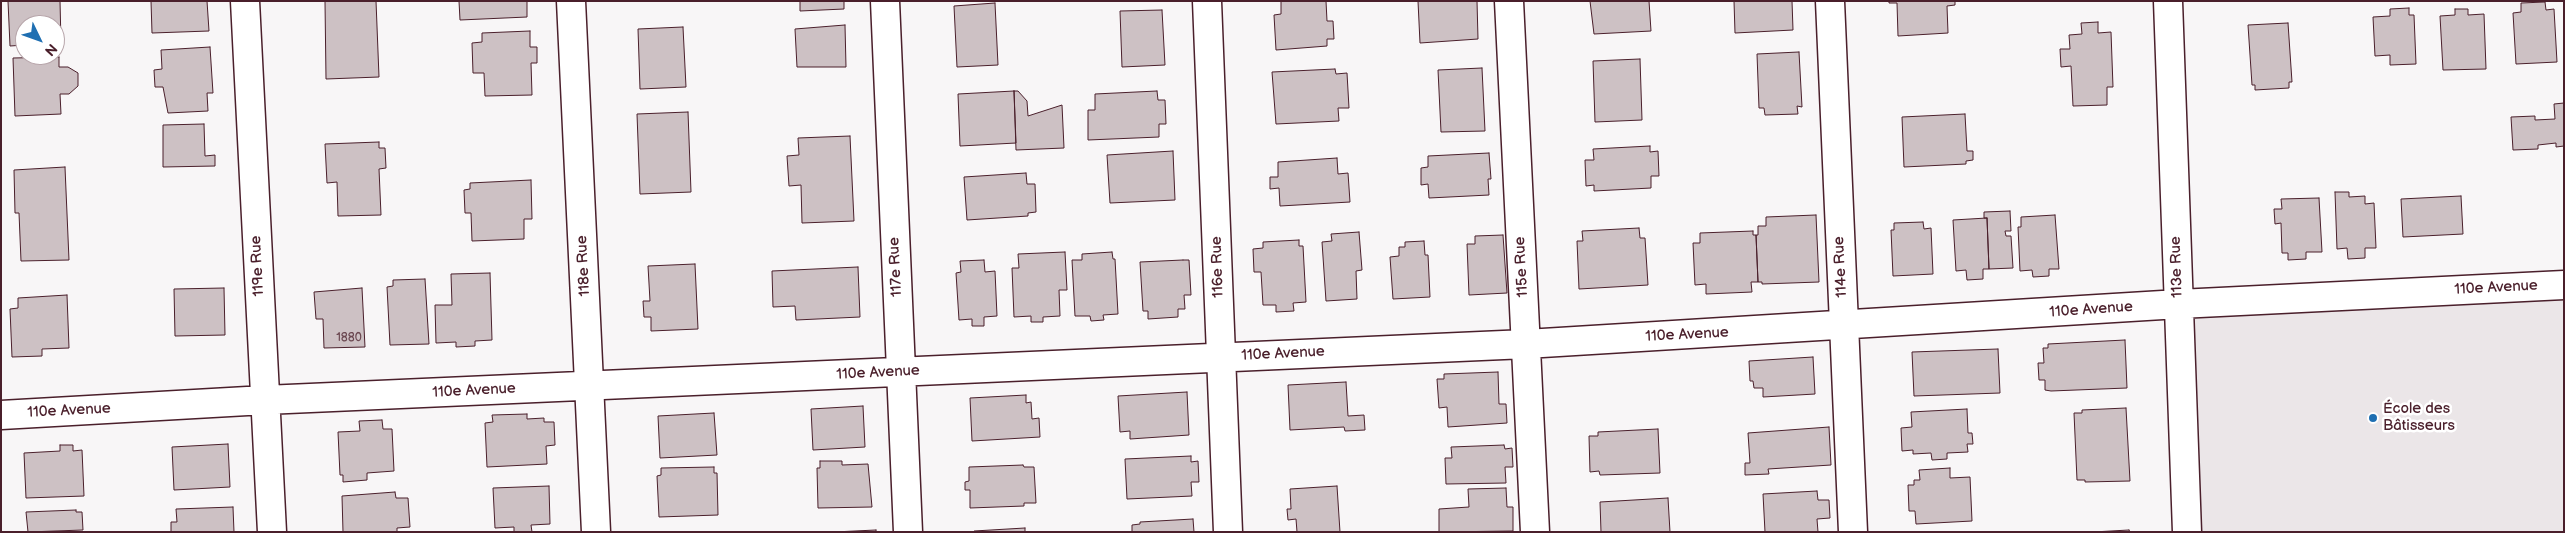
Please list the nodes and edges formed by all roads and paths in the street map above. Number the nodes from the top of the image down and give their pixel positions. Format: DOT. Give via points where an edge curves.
graph roads {
  1 [pos="245,1"];
  2 [pos="571,1"];
  3 [pos="885,1"];
  4 [pos="1207,1"];
  5 [pos="1509,1"];
  6 [pos="1830,1"];
  7 [pos="2168,1"];
  8 [pos="2564,285"];
  9 [pos="2179,304"];
  10 [pos="1844,326"];
  11 [pos="1526,344"];
  12 [pos="1221,357"];
  13 [pos="901,372"];
  14 [pos="589,386"];
  15 [pos="265,400"];
  16 [pos="1,415"];
  17 [pos="272,532"];
  18 [pos="596,532"];
  19 [pos="908,532"];
  20 [pos="1228,532"];
  21 [pos="1535,532"];
  22 [pos="1853,532"];
  23 [pos="2187,532"];
  1 -- 15 [label="street, 119e Rue"];
  2 -- 14 [label="street, 118e Rue"];
  3 -- 13 [label="street, 117e Rue"];
  4 -- 12 [label="street, 116e Rue"];
  5 -- 11 [label="street, 115e Rue"];
  6 -- 10 [label="street, 114e Rue"];
  7 -- 9 [label="street, 113e Rue"];
  8 -- 9 [label="street, 110e Avenue"];
  9 -- 10 [label="street, 110e Avenue"];
  9 -- 23 [label="street, 113e Rue"];
  10 -- 11 [label="street, 110e Avenue"];
  10 -- 22 [label="street, 114e Rue"];
  11 -- 12 [label="street, 110e Avenue"];
  11 -- 21 [label="street, 115e Rue"];
  12 -- 13 [label="street, 110e Avenue"];
  12 -- 20 [label="street, 116e Rue"];
  13 -- 14 [label="street, 110e Avenue"];
  13 -- 19 [label="street, 117e Rue"];
  14 -- 15 [label="street, 110e Avenue"];
  14 -- 18 [label="street, 118e Rue"];
  15 -- 16 [label="street, 110e Avenue"];
  15 -- 17 [label="street, 119e Rue"];
}
